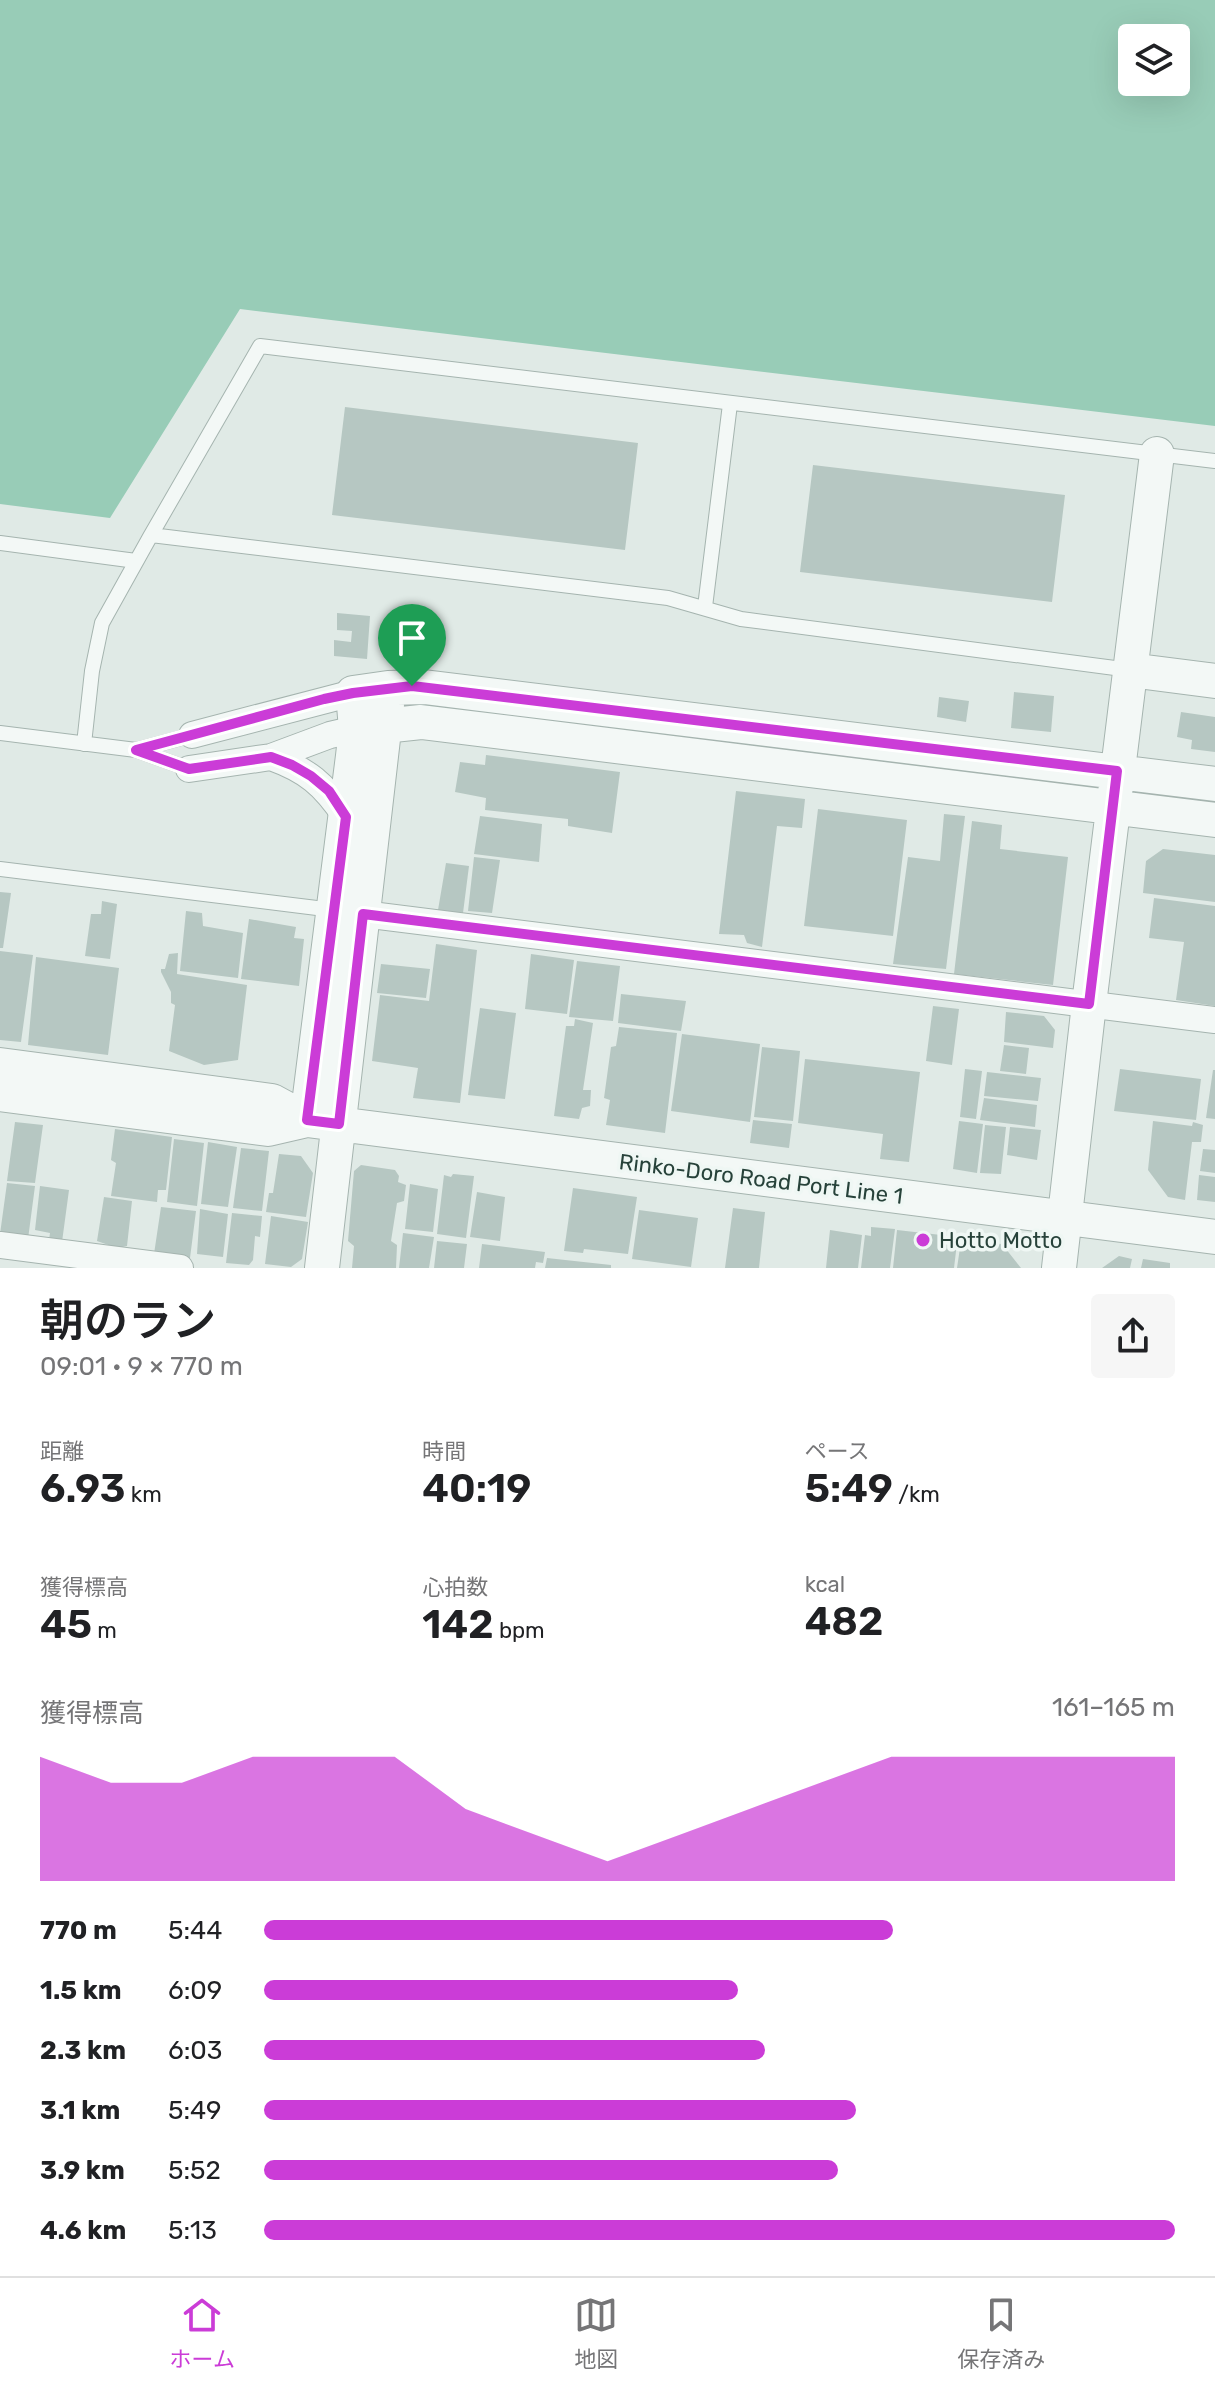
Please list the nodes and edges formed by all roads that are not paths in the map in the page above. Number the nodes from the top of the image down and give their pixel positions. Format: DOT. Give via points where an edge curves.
graph roads {
  1 [pos="730,404"];
  2 [pos="1157,454"];
  3 [pos="1215,461"];
  4 [pos="151,535"];
  5 [pos="0,543"];
  6 [pos="136,561"];
  7 [pos="705,607"];
  8 [pos="1130,670"];
  9 [pos="1215,681"];
  10 [pos="388,688"];
  11 [pos="353,693"];
  12 [pos="371,726"];
  13 [pos="0,733"];
  14 [pos="192,735"];
  15 [pos="84,744"];
  16 [pos="136,750"];
  17 [pos="271,757"];
  18 [pos="189,769"];
  19 [pos="1117,771"];
  20 [pos="1215,784"];
  21 [pos="1112,807"];
  22 [pos="346,817"];
  23 [pos="1215,820"];
  24 [pos="0,869"];
  25 [pos="348,912"];
  26 [pos="1089,1004"];
  27 [pos="1215,1020"];
  28 [pos="0,1065"];
  29 [pos="0,1094"];
  30 [pos="323,1122"];
  31 [pos="1065,1218"];
  32 [pos="1215,1237"];
  33 [pos="0,1245"];
  34 [pos="180,1268"];
  35 [pos="322,1268"];
  36 [pos="1059,1268"];
  1 -- 2 [label="lane"];
  1 -- 4 [label="lane" via="260,346"];
  1 -- 7 [label="lane"];
  2 -- 3 [label="lane"];
  2 -- 8 [label="street"];
  4 -- 6 [label="lane"];
  4 -- 7 [label="lane" via="668,598"];
  5 -- 6 [label="lane"];
  6 -- 15 [label="lane" via="102,623"];
  7 -- 8 [label="lane" via="741,619"];
  8 -- 9 [label="street"];
  8 -- 19 [label="street"];
  10 -- 11 [label="street"];
  10 -- 12 [label="street"];
  10 -- 19 [label="street" via="424,687"];
  11 -- 12 [label="street"];
  11 -- 14 [label="street"];
  12 -- 17 [label="street"];
  12 -- 21 [label="street" via="430,723"];
  12 -- 22 [label="street"];
  12 -- 25 [label="street"];
  13 -- 15 [label="lane"];
  14 -- 16 [label="lane"];
  15 -- 16 [label="lane"];
  16 -- 18 [label="lane"];
  17 -- 18 [label="street"];
  17 -- 22 [label="street" via="311,776"];
  19 -- 20 [label="street"];
  19 -- 21 [label="street"];
  21 -- 23 [label="street"];
  21 -- 26 [label="street"];
  22 -- 25 [label="street"];
  24 -- 25 [label="lane"];
  25 -- 26 [label="street"];
  25 -- 30 [label="street"];
  26 -- 27 [label="street"];
  26 -- 31 [label="street"];
  28 -- 30 [label="street" via="272,1101"];
  29 -- 30 [label="street" via="268,1129"];
  30 -- 31 [label="street, Rinko-Doro Road Port Line 1"];
  30 -- 35 [label="street"];
  31 -- 32 [label="street, Rinko-Doro Road Port Line 1"];
  31 -- 36 [label="street"];
  33 -- 34 [label="street"];
}
